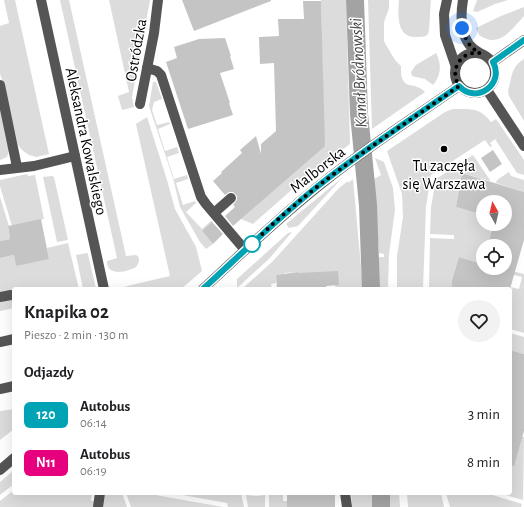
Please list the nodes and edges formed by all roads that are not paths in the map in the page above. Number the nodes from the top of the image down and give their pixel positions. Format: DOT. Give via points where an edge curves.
graph roads {
  1 [pos="41,0"];
  2 [pos="158,0"];
  3 [pos="447,0"];
  4 [pos="464,0"];
  5 [pos="524,40"];
  6 [pos="480,53"];
  7 [pos="493,62"];
  8 [pos="456,67"];
  9 [pos="147,68"];
  10 [pos="0,85"];
  11 [pos="459,86"];
  12 [pos="487,90"];
  13 [pos="140,104"];
  14 [pos="524,146"];
  15 [pos="75,156"];
  16 [pos="17,167"];
  17 [pos="0,170"];
  18 [pos="231,198"];
  19 [pos="214,214"];
  20 [pos="246,250"];
  21 [pos="104,287"];
  22 [pos="208,287"];
  23 [pos="11,295"];
  24 [pos="0,297"];
  25 [pos="12,339"];
  26 [pos="0,342"];
  27 [pos="12,386"];
  28 [pos="0,389"];
  29 [pos="12,460"];
  30 [pos="0,470"];
  31 [pos="100,495"];
  32 [pos="345,495"];
  33 [pos="98,507"];
  34 [pos="347,507"];
  1 -- 15 [label="street, Aleksandra Kowalskiego"];
  2 -- 9 [label="street, Ostródzka"];
  3 -- 8 [label="street" via="444,14 445,35"];
  4 -- 6 [label="street" via="463,31 470,46"];
  5 -- 7 [label="street"];
  6 -- 7 [label="street"];
  6 -- 8 [label="street" via="464,56"];
  7 -- 12 [label="street" via="496,77"];
  8 -- 11 [label="street"];
  9 -- 13 [label="street, Ostródzka"];
  9 -- 19 [label="street" via="160,73 200,195"];
  10 -- 16 [label="street"];
  11 -- 12 [label="street" via="473,94"];
  11 -- 20 [label="street, Malborska" via="352,161 299,202"];
  12 -- 14 [label="street"];
  15 -- 16 [label="street" via="34,166"];
  15 -- 21 [label="street, Aleksandra Kowalskiego"];
  16 -- 17 [label="street"];
  18 -- 19 [label="street"];
  19 -- 20 [label="street"];
  20 -- 22 [label="street, Malborska"];
  23 -- 24 [label="street"];
  25 -- 26 [label="street"];
  27 -- 28 [label="street"];
  29 -- 30 [label="street"];
  31 -- 33 [label="street"];
  32 -- 34 [label="street"];
}
